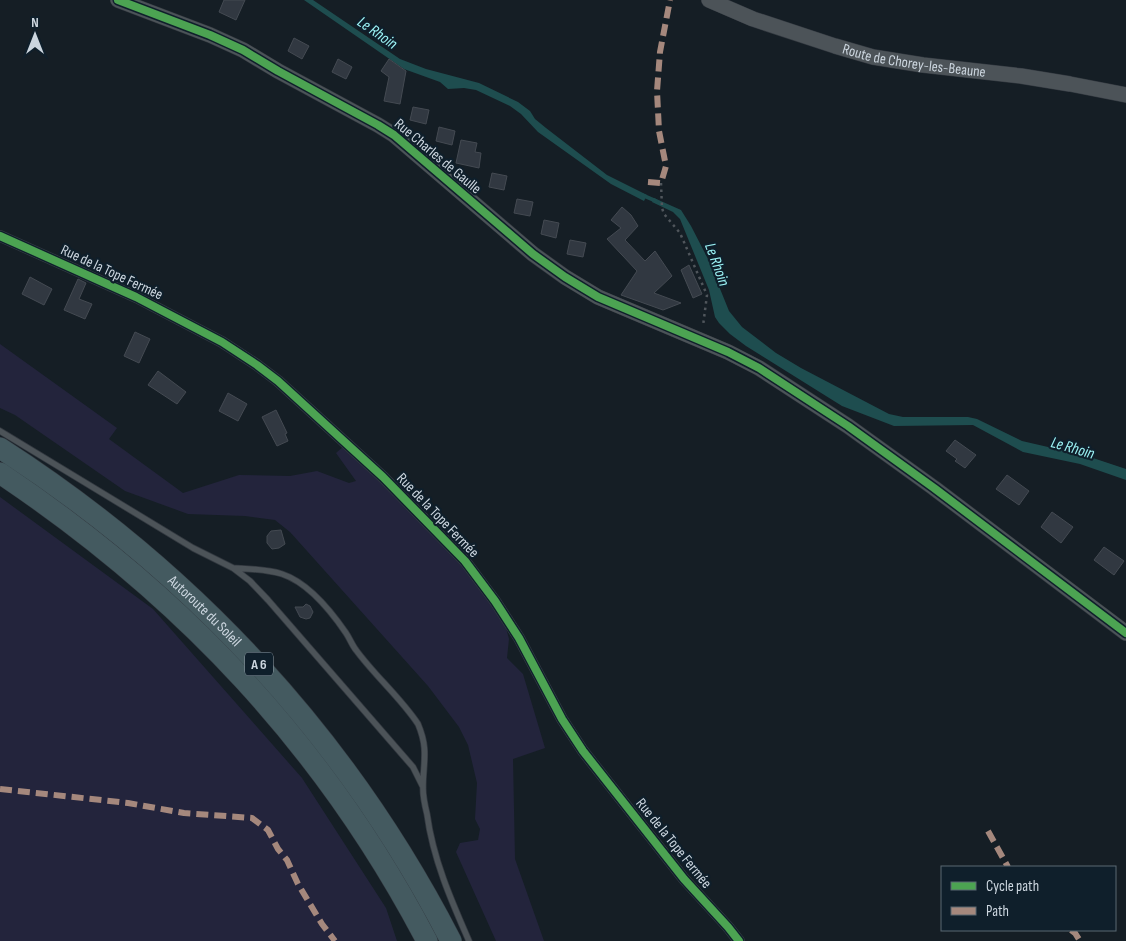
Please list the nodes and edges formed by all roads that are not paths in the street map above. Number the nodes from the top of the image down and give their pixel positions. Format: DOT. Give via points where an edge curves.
graph roads {
  1 [pos="118,0"];
  2 [pos="709,0"];
  3 [pos="1126,95"];
  4 [pos="0,236"];
  5 [pos="0,431"];
  6 [pos="0,448"];
  7 [pos="0,473"];
  8 [pos="233,568"];
  9 [pos="1126,633"];
  10 [pos="423,788"];
  11 [pos="427,941"];
  12 [pos="451,941"];
  13 [pos="469,941"];
  14 [pos="739,941"];
  1 -- 9 [label="street, Rue Charles de Gaulle" via="244,50 394,135 533,254 565,277 598,297 759,368 848,426"];
  2 -- 3 [label="street, Route de Chorey-les-Beaune" via="752,19 874,57 1021,76"];
  4 -- 14 [label="street, Rue de la Tope Fermée" via="136,297 222,342 278,381 376,471 465,561 519,638 582,751 684,879"];
  5 -- 8 [label="lane" via="193,548"];
  6 -- 12 [label="highway, Autoroute du Soleil / A 6" via="74,497 138,548 202,605 265,671 361,791 411,869"];
  7 -- 11 [label="highway, Autoroute du Soleil / A 6" via="84,532 144,581 250,686 344,803"];
  8 -- 10 [label="lane" via="268,600 413,767"];
  8 -- 10 [label="lane" via="282,574 298,581 318,597 355,649 418,724 426,760"];
  10 -- 13 [label="lane" via="435,855"];
}
